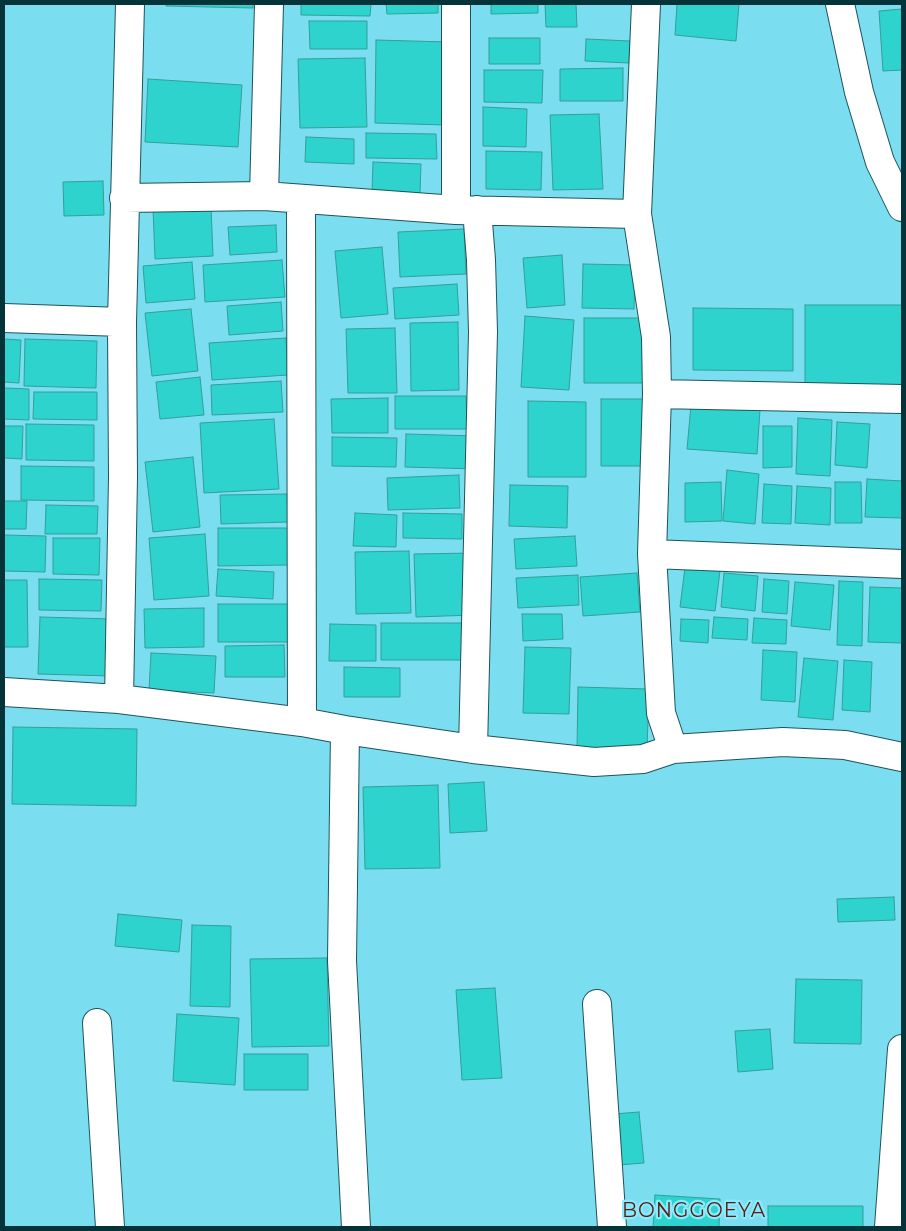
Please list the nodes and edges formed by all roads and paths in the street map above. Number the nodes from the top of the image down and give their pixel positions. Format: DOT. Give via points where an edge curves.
graph roads {
  1 [pos="130,4"];
  2 [pos="269,4"];
  3 [pos="456,4"];
  4 [pos="646,4"];
  5 [pos="840,4"];
  6 [pos="264,196"];
  7 [pos="124,198"];
  8 [pos="301,200"];
  9 [pos="902,206"];
  10 [pos="467,210"];
  11 [pos="637,214"];
  12 [pos="4,318"];
  13 [pos="122,322"];
  14 [pos="657,394"];
  15 [pos="902,399"];
  16 [pos="652,554"];
  17 [pos="902,564"];
  18 [pos="4,692"];
  19 [pos="119,699"];
  20 [pos="302,722"];
  21 [pos="345,730"];
  22 [pos="473,749"];
  23 [pos="674,750"];
  24 [pos="902,757"];
  25 [pos="597,1004"];
  26 [pos="98,1023"];
  27 [pos="902,1049"];
  28 [pos="110,1227"];
  29 [pos="356,1227"];
  30 [pos="612,1227"];
  31 [pos="889,1227"];
  1 -- 7 [label="street"];
  2 -- 6 [label="street"];
  3 -- 10 [label="street"];
  4 -- 11 [label="street"];
  5 -- 9 [label="street" via="859,92 880,162"];
  6 -- 7 [label="street"];
  6 -- 8 [label="street"];
  7 -- 13 [label="street"];
  8 -- 10 [label="street"];
  8 -- 20 [label="street"];
  10 -- 11 [label="street"];
  10 -- 22 [label="street" via="481,260 483,332"];
  11 -- 14 [label="street" via="656,337"];
  12 -- 13 [label="street"];
  13 -- 19 [label="street"];
  14 -- 15 [label="street"];
  14 -- 16 [label="street"];
  16 -- 17 [label="street"];
  16 -- 23 [label="street" via="661,713"];
  18 -- 19 [label="street"];
  19 -- 20 [label="street"];
  20 -- 21 [label="street"];
  21 -- 22 [label="street"];
  21 -- 29 [label="street" via="342,961"];
  22 -- 23 [label="street" via="594,762 643,759"];
  23 -- 24 [label="street" via="783,742 845,745"];
  25 -- 30 [label="street"];
  26 -- 28 [label="street"];
  27 -- 31 [label="street"];
}
